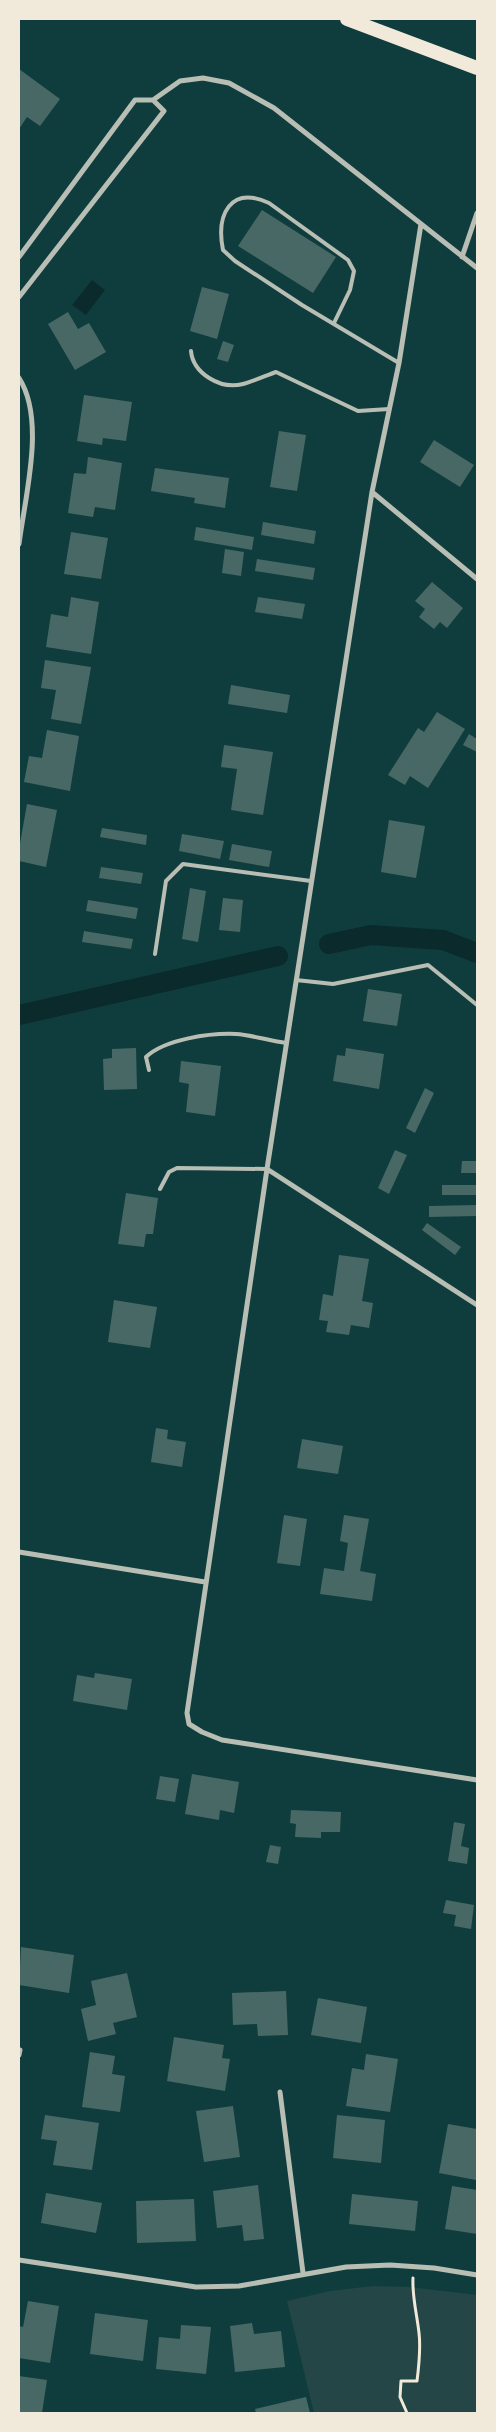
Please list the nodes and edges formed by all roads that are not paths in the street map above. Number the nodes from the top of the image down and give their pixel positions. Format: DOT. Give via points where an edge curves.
graph roads {
  1 [pos="347,19"];
  2 [pos="477,68"];
  3 [pos="153,100"];
  4 [pos="477,213"];
  5 [pos="422,224"];
  6 [pos="19,258"];
  7 [pos="462,258"];
  8 [pos="477,268"];
  9 [pos="19,297"];
  10 [pos="334,323"];
  11 [pos="191,351"];
  12 [pos="399,363"];
  13 [pos="19,378"];
  14 [pos="389,409"];
  15 [pos="372,492"];
  16 [pos="19,544"];
  17 [pos="477,579"];
  18 [pos="311,881"];
  19 [pos="155,954"];
  20 [pos="296,980"];
  21 [pos="477,1005"];
  22 [pos="286,1043"];
  23 [pos="149,1070"];
  24 [pos="267,1169"];
  25 [pos="160,1189"];
  26 [pos="477,1305"];
  27 [pos="19,1552"];
  28 [pos="205,1582"];
  29 [pos="477,1780"];
  30 [pos="280,2092"];
  31 [pos="19,2260"];
  32 [pos="303,2273"];
  33 [pos="477,2275"];
  1 -- 2 [label="highway"];
  3 -- 5 [label="street" via="180,81 203,78 230,83 274,108"];
  3 -- 6 [label="street" via="135,100"];
  3 -- 9 [label="street" via="164,111"];
  4 -- 7 [label="street"];
  5 -- 7 [label="street"];
  5 -- 12 [label="street"];
  7 -- 8 [label="street"];
  10 -- 10 [label="lane" via="222,250 227,207 238,198 256,197 348,260 354,271 350,290"];
  10 -- 12 [label="lane"];
  11 -- 14 [label="lane" via="192,362 200,371 227,385 241,385 276,372 358,411"];
  12 -- 14 [label="street"];
  13 -- 16 [label="street" via="30,404 33,425"];
  14 -- 15 [label="street"];
  15 -- 17 [label="street"];
  15 -- 18 [label="street"];
  18 -- 19 [label="lane" via="183,864 166,881"];
  18 -- 20 [label="street"];
  20 -- 21 [label="lane" via="333,984 428,965"];
  20 -- 22 [label="street"];
  22 -- 23 [label="lane" via="237,1034 202,1036 156,1048 146,1057"];
  22 -- 24 [label="street"];
  24 -- 25 [label="lane" via="177,1168 170,1172"];
  24 -- 26 [label="street"];
  24 -- 28 [label="street"];
  27 -- 28 [label="street"];
  28 -- 29 [label="street" via="187,1703 189,1724 222,1740"];
  30 -- 32 [label="street"];
  31 -- 32 [label="street" via="196,2287 239,2286"];
  32 -- 33 [label="street" via="346,2267 413,2267"];
}
